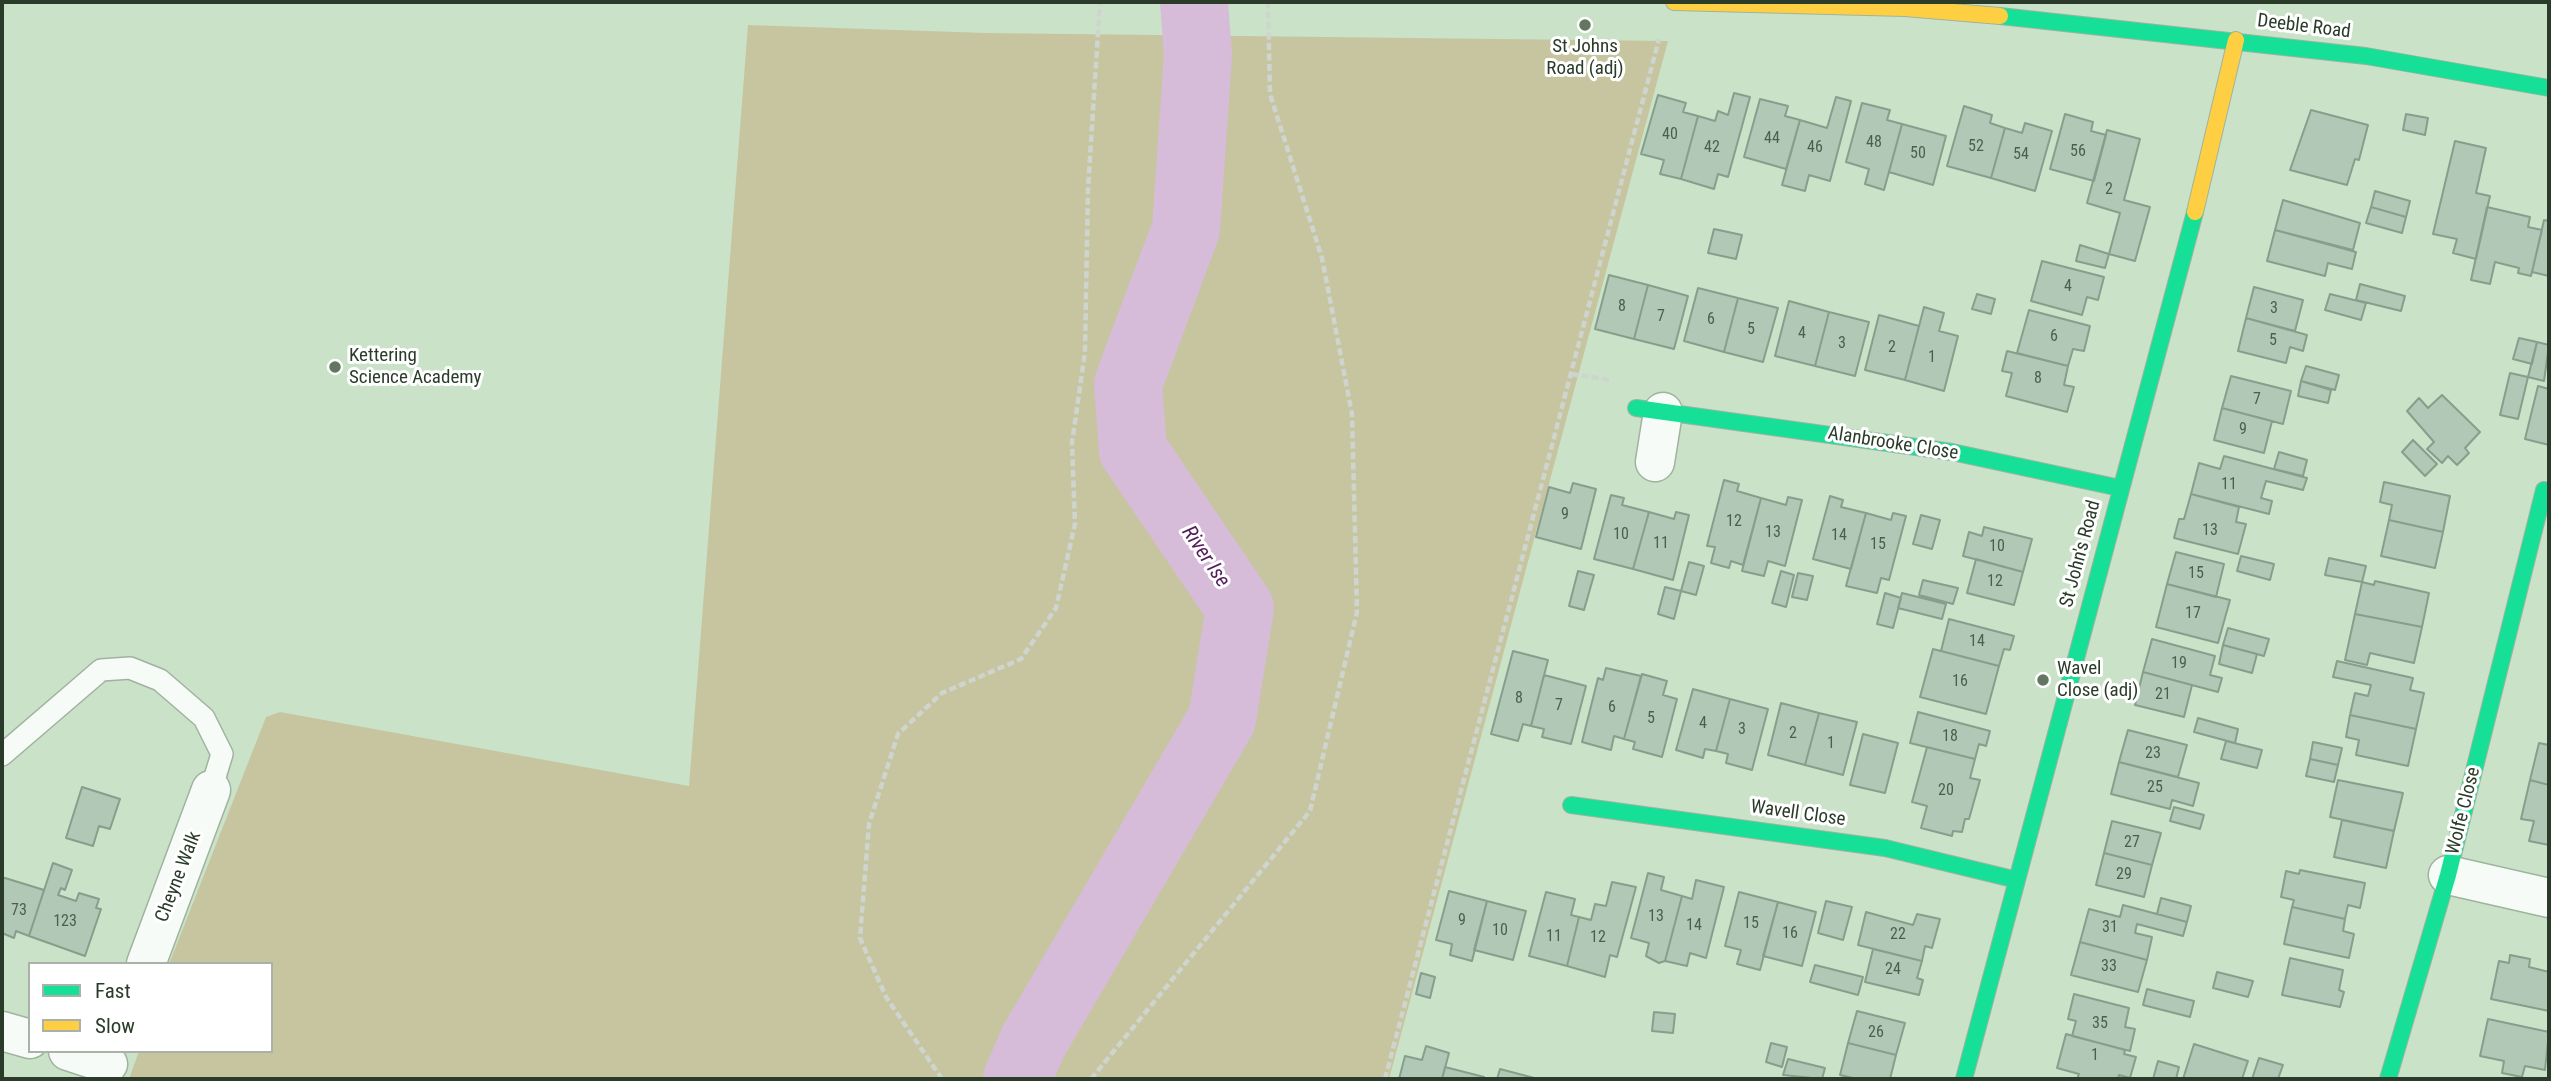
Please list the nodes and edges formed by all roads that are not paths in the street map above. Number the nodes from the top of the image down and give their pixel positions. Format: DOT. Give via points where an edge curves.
graph roads {
  1 [pos="1674,2"];
  2 [pos="2064,12"];
  3 [pos="2236,40"];
  4 [pos="2549,89"];
  5 [pos="1649,410"];
  6 [pos="1655,462"];
  7 [pos="2120,488"];
  8 [pos="2544,490"];
  9 [pos="2541,542"];
  10 [pos="2,755"];
  11 [pos="211,790"];
  12 [pos="1571,805"];
  13 [pos="2448,875"];
  14 [pos="2017,880"];
  15 [pos="2549,898"];
  16 [pos="147,962"];
  17 [pos="2,1031"];
  18 [pos="28,1038"];
  19 [pos="74,1053"];
  20 [pos="108,1065"];
  21 [pos="1964,1079"];
  22 [pos="2388,1079"];
  1 -- 2 [label="street, Deeble Road"];
  2 -- 3 [label="street, Deeble Road"];
  3 -- 4 [label="street, Deeble Road" via="2367,56"];
  3 -- 7 [label="street, St John's Road" via="2212,147"];
  5 -- 6 [label="street, Alanbrooke Close"];
  5 -- 7 [label="street, Alanbrooke Close" via="1952,452"];
  7 -- 14 [label="street, St John's Road"];
  8 -- 9 [label="street, Wolfe Close"];
  9 -- 13 [label="street, Wolfe Close"];
  10 -- 11 [label="lane" via="102,670 130,668 160,680 204,718 222,754"];
  11 -- 16 [label="street, Cheyne Walk"];
  12 -- 14 [label="street, Wavell Close" via="1885,848"];
  13 -- 15 [label="street"];
  13 -- 22 [label="street, Wolfe Close"];
  14 -- 21 [label="street, St John's Road"];
  17 -- 18 [label="street"];
  19 -- 20 [label="street"];
}
